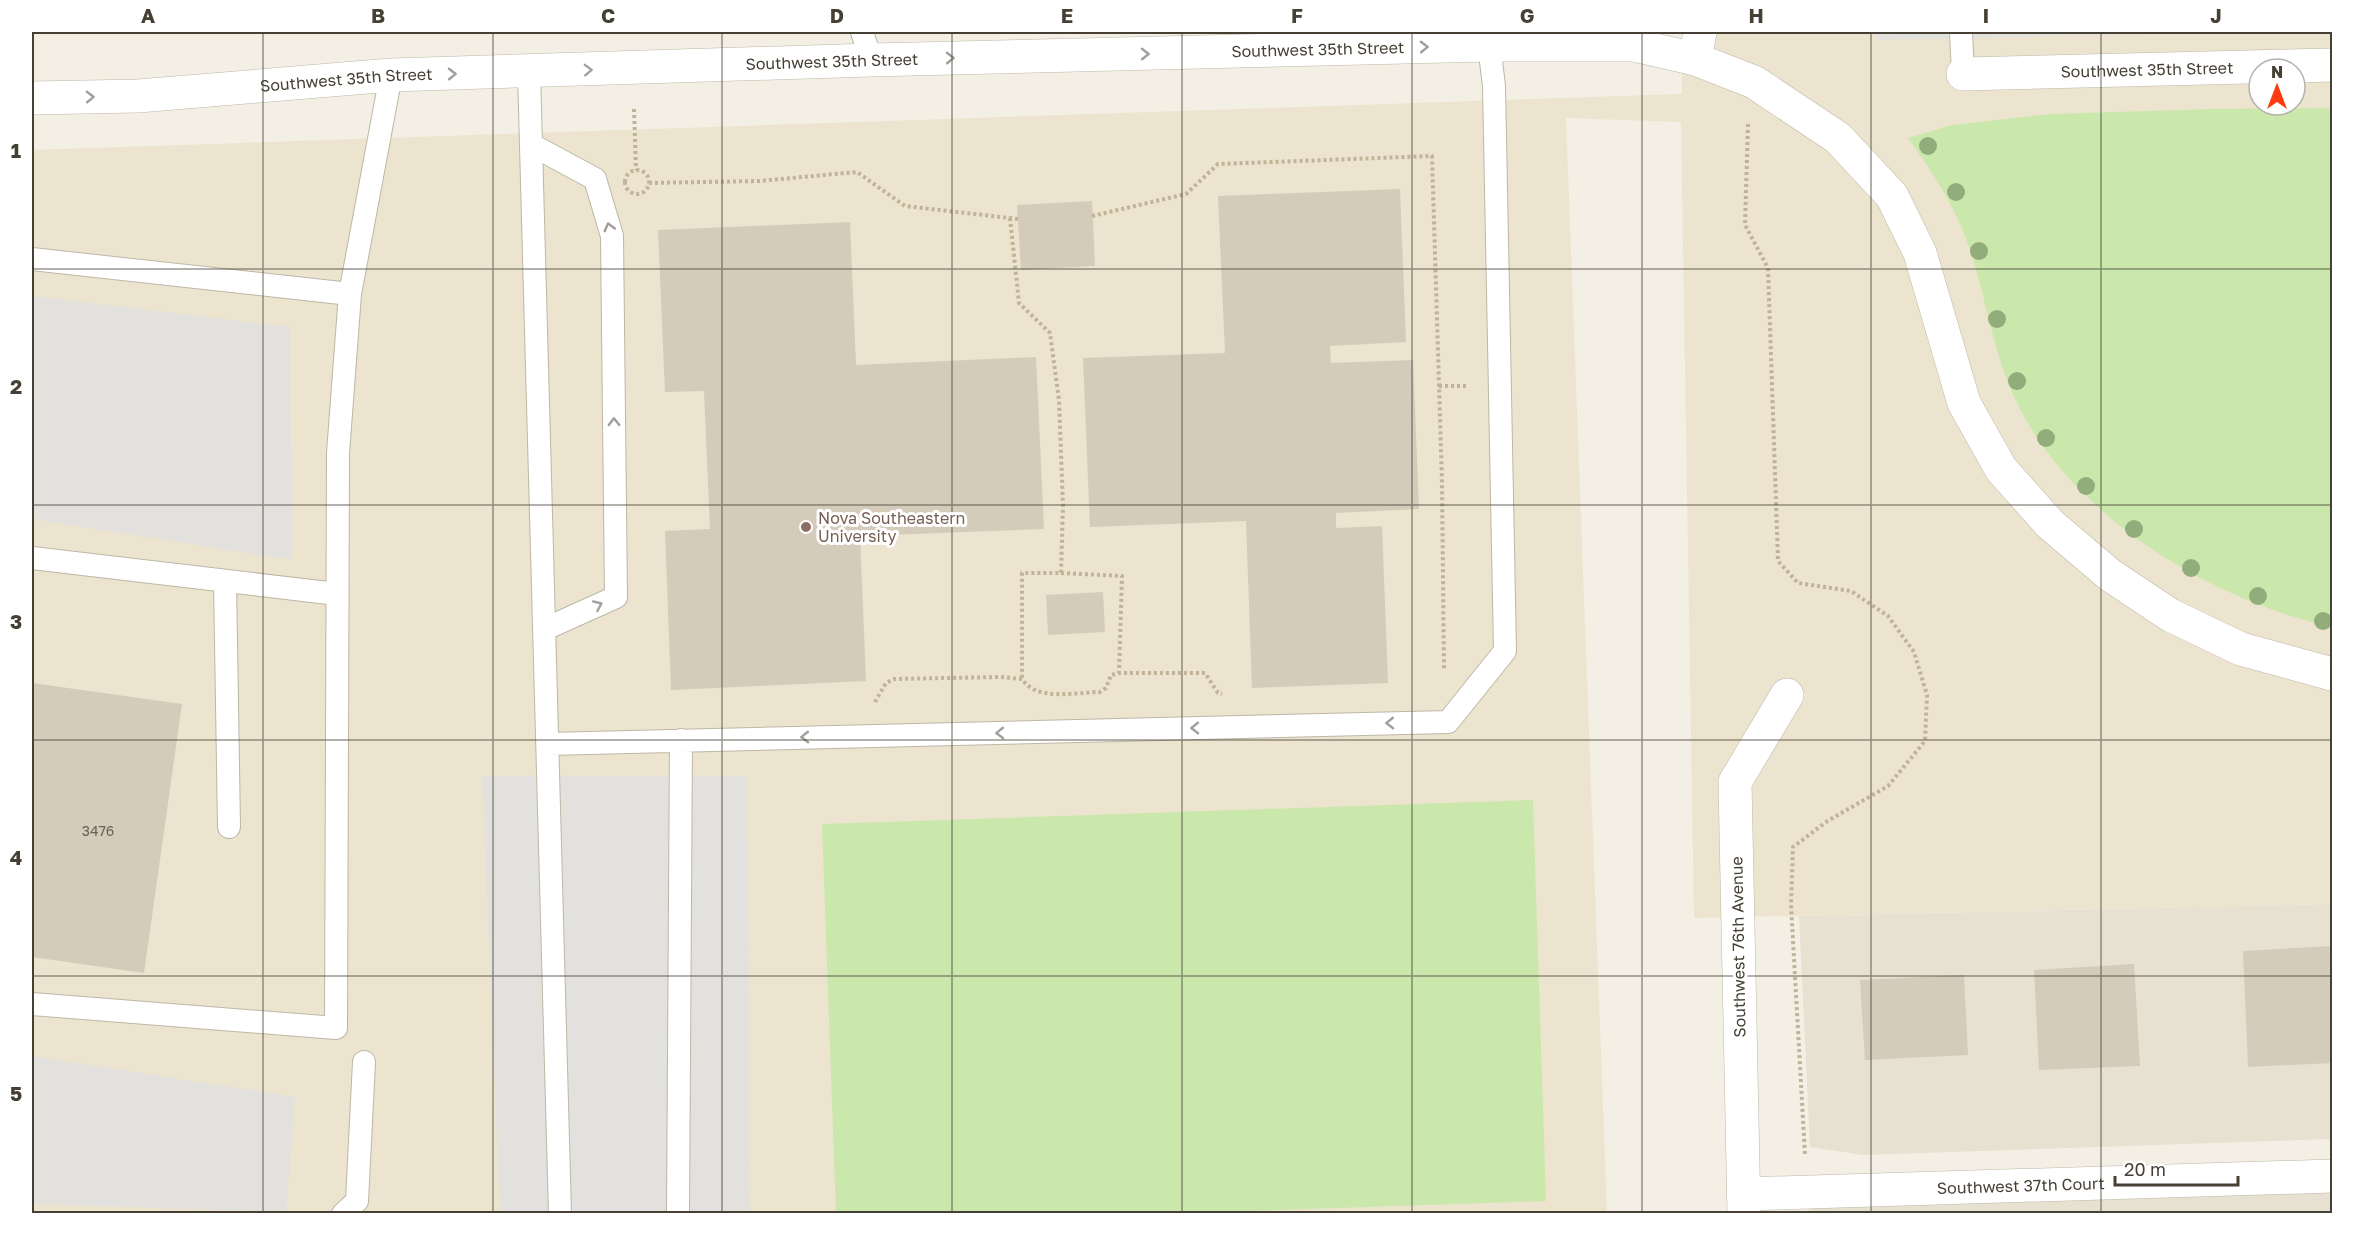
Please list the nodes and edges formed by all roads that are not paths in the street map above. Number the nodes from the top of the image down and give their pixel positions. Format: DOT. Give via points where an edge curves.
graph roads {
  1 [pos="1575,32"];
  2 [pos="1961,32"];
  3 [pos="1487,38"];
  4 [pos="870,41"];
  5 [pos="1634,45"];
  6 [pos="1697,45"];
  7 [pos="2332,65"];
  8 [pos="529,72"];
  9 [pos="1963,74"];
  10 [pos="391,75"];
  11 [pos="32,98"];
  12 [pos="532,145"];
  13 [pos="32,259"];
  14 [pos="350,294"];
  15 [pos="32,558"];
  16 [pos="225,581"];
  17 [pos="338,594"];
  18 [pos="545,629"];
  19 [pos="2332,674"];
  20 [pos="1787,695"];
  21 [pos="681,740"];
  22 [pos="548,744"];
  23 [pos="229,827"];
  24 [pos="32,1004"];
  25 [pos="364,1062"];
  26 [pos="2332,1176"];
  27 [pos="1743,1204"];
  28 [pos="343,1214"];
  29 [pos="560,1214"];
  30 [pos="678,1214"];
  1 -- 5 [label="street, Southwest 35th Street"];
  2 -- 9 [label="lane"];
  4 -- 3 [label="street, Southwest 35th Street, one-way"];
  3 -- 5 [label="street, Southwest 35th Street"];
  3 -- 21 [label="lane, one-way" via="1494,86 1505,651 1448,722"];
  8 -- 4 [label="street, Southwest 35th Street, one-way"];
  5 -- 6 [label="street, Southwest 35th Street"];
  6 -- 19 [label="street, Southwest 35th Street" via="1838,138 1892,196 1920,253 1964,403 2001,469 2050,524 2110,574 2170,615 2241,649"];
  7 -- 9 [label="street, Southwest 35th Street"];
  10 -- 8 [label="street, Southwest 35th Street, one-way"];
  8 -- 12 [label="lane"];
  11 -- 10 [label="street, Southwest 35th Street, one-way" via="138,96"];
  10 -- 14 [label="lane"];
  12 -- 18 [label="lane"];
  18 -- 12 [label="lane, one-way" via="616,597 612,236 595,179"];
  13 -- 14 [label="lane"];
  14 -- 17 [label="lane" via="338,453"];
  15 -- 16 [label="lane"];
  16 -- 17 [label="lane"];
  16 -- 23 [label="lane"];
  17 -- 24 [label="lane" via="336,1028"];
  18 -- 22 [label="lane"];
  20 -- 27 [label="street, Southwest 76th Avenue" via="1735,782"];
  21 -- 22 [label="lane"];
  21 -- 30 [label="lane"];
  22 -- 29 [label="lane"];
  25 -- 28 [label="lane" via="357,1201"];
  26 -- 27 [label="street, Southwest 37th Court" via="1807,1192"];
}
